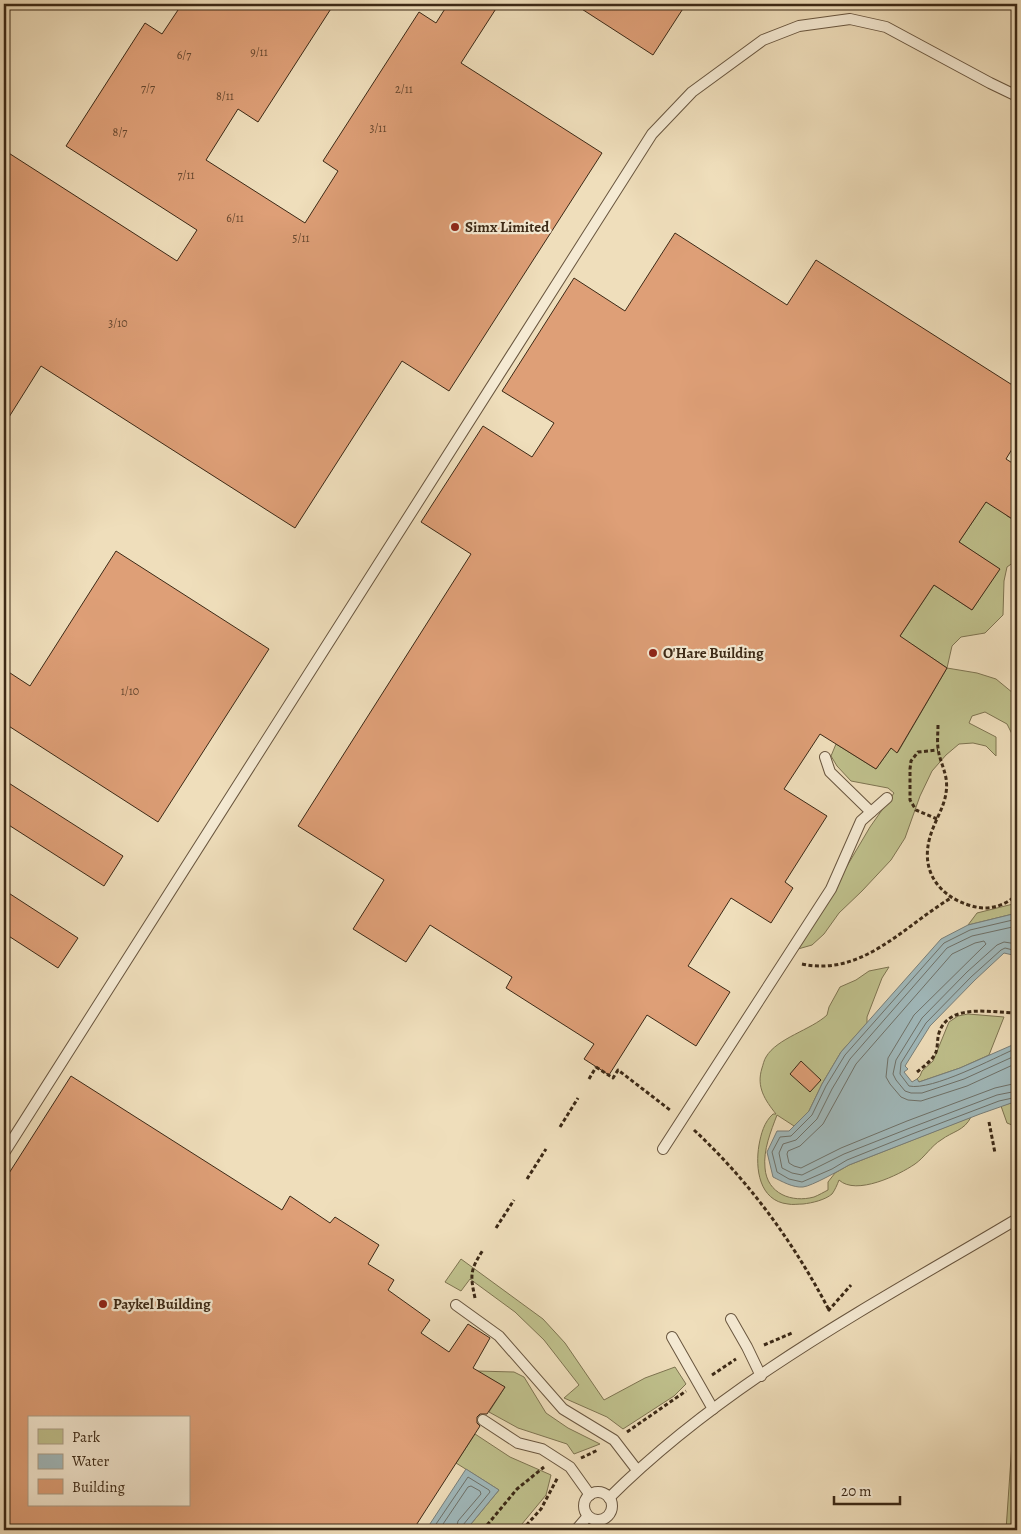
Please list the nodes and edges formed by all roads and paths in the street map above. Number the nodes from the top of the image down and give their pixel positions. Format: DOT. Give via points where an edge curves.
graph roads {
  1 [pos="1017,96"];
  2 [pos="938,725"];
  3 [pos="938,750"];
  4 [pos="825,758"];
  5 [pos="888,798"];
  6 [pos="871,812"];
  7 [pos="937,819"];
  8 [pos="1017,894"];
  9 [pos="953,899"];
  10 [pos="786,959"];
  11 [pos="1017,1013"];
  12 [pos="917,1072"];
  13 [pos="589,1080"];
  14 [pos="578,1098"];
  15 [pos="682,1119"];
  16 [pos="989,1122"];
  17 [pos="560,1127"];
  18 [pos="546,1149"];
  19 [pos="663,1149"];
  20 [pos="4,1153"];
  21 [pos="995,1153"];
  22 [pos="527,1179"];
  23 [pos="514,1200"];
  24 [pos="1017,1219"];
  25 [pos="496,1228"];
  26 [pos="483,1250"];
  27 [pos="471,1279"];
  28 [pos="851,1285"];
  29 [pos="456,1305"];
  30 [pos="829,1310"];
  31 [pos="825,1314"];
  32 [pos="731,1319"];
  33 [pos="795,1331"];
  34 [pos="672,1337"];
  35 [pos="764,1345"];
  36 [pos="739,1358"];
  37 [pos="761,1376"];
  38 [pos="707,1378"];
  39 [pos="688,1390"];
  40 [pos="713,1409"];
  41 [pos="483,1420"];
  42 [pos="625,1433"];
  43 [pos="605,1446"];
  44 [pos="580,1459"];
  45 [pos="544,1467"];
  46 [pos="637,1470"];
  47 [pos="560,1475"];
  48 [pos="590,1495"];
  49 [pos="609,1498"];
  50 [pos="588,1516"];
  51 [pos="483,1530"];
  52 [pos="522,1530"];
  53 [pos="576,1530"];
  1 -- 20 [label="lane" via="886,27 850,19 799,26 764,40 692,92 652,134"];
  2 -- 3 [label="path"];
  3 -- 7 [label="path" via="947,785"];
  3 -- 7 [label="path" via="918,752 911,761 910,769 910,800 916,810"];
  4 -- 6 [label="lane" via="830,772"];
  5 -- 6 [label="lane"];
  6 -- 10 [label="lane" via="861,821 831,889"];
  7 -- 9 [label="path" via="927,853 929,870 937,884"];
  8 -- 9 [label="path" via="1010,902 980,909"];
  9 -- 10 [label="path" via="932,909 888,944 852,962 818,966"];
  10 -- 15 [label="lane"];
  11 -- 12 [label="path" via="988,1010 947,1020 938,1034 936,1053"];
  13 -- 15 [label="path" via="596,1067 613,1078 618,1070"];
  14 -- 17 [label="path"];
  15 -- 19 [label="lane"];
  15 -- 30 [label="path" via="719,1154 779,1228"];
  16 -- 21 [label="path"];
  18 -- 22 [label="path"];
  23 -- 25 [label="path"];
  24 -- 37 [label="lane" via="851,1317"];
  26 -- 27 [label="path" via="474,1264"];
  28 -- 30 [label="path"];
  29 -- 46 [label="lane" via="499,1336 563,1409 614,1440"];
  30 -- 31 [label="path"];
  32 -- 37 [label="lane"];
  33 -- 35 [label="path"];
  34 -- 40 [label="lane"];
  36 -- 38 [label="path"];
  37 -- 40 [label="lane"];
  39 -- 42 [label="path"];
  40 -- 46 [label="lane"];
  41 -- 48 [label="lane" via="518,1443 542,1449 570,1467"];
  43 -- 44 [label="path"];
  45 -- 51 [label="path" via="516,1489"];
  46 -- 49 [label="lane"];
  47 -- 52 [label="path" via="540,1509"];
  48 -- 49 [label="lane" via="601,1493"];
  48 -- 50 [label="lane" via="584,1506"];
  49 -- 50 [label="lane" via="612,1510 608,1516 598,1520"];
  50 -- 53 [label="lane"];
}
